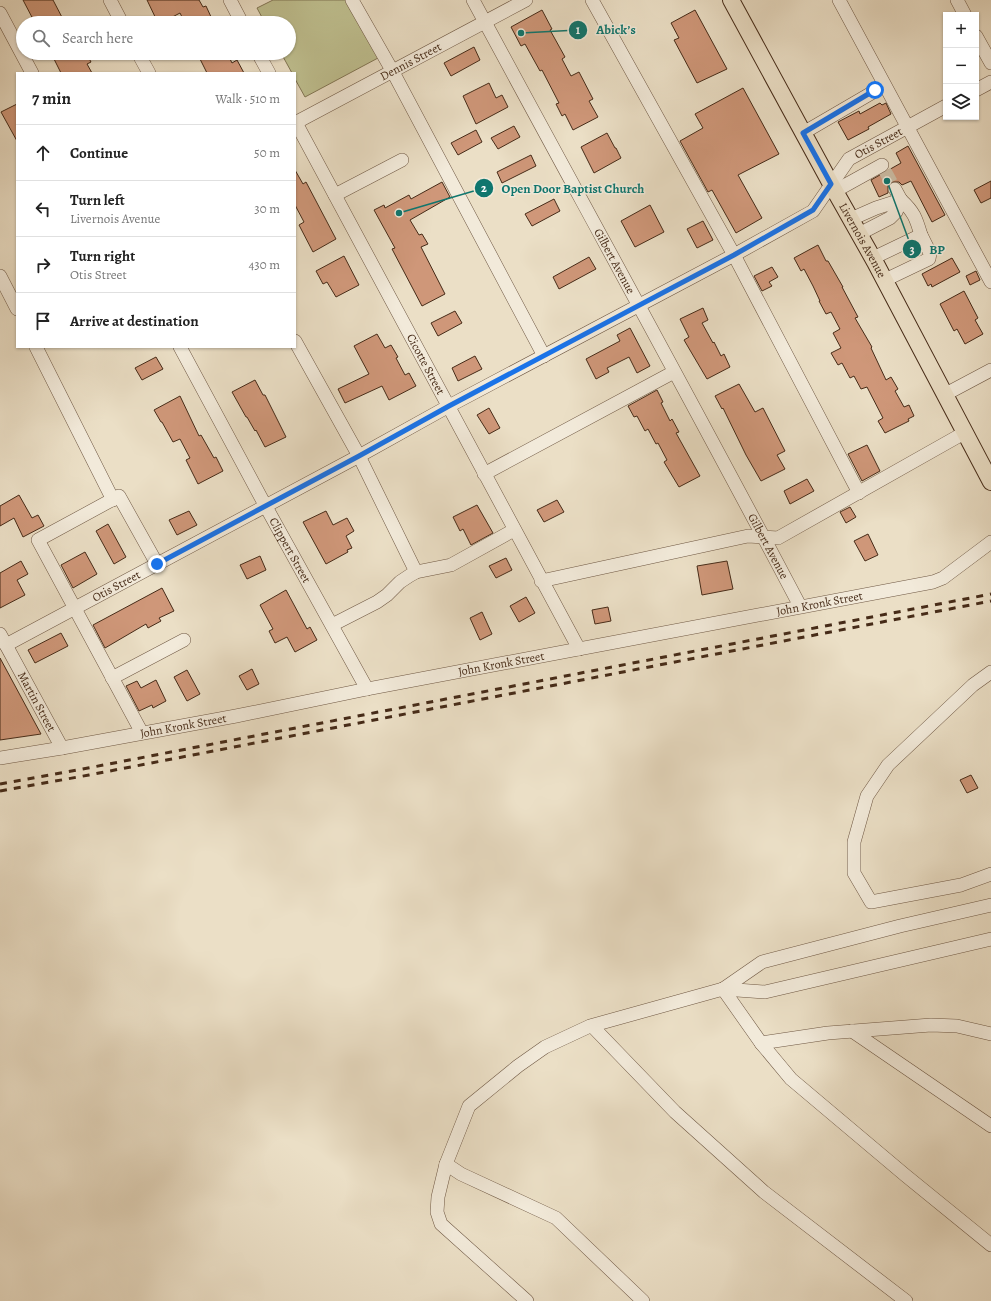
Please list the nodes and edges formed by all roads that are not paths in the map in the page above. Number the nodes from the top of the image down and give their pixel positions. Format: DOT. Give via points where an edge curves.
graph roads {
  1 [pos="110,0"];
  2 [pos="230,0"];
  3 [pos="352,0"];
  4 [pos="473,0"];
  5 [pos="526,0"];
  6 [pos="592,0"];
  7 [pos="731,0"];
  8 [pos="839,0"];
  9 [pos="957,0"];
  10 [pos="963,12"];
  11 [pos="0,13"];
  12 [pos="118,16"];
  13 [pos="238,16"];
  14 [pos="484,21"];
  15 [pos="979,41"];
  16 [pos="16,43"];
  17 [pos="25,60"];
  18 [pos="142,60"];
  19 [pos="262,60"];
  20 [pos="991,63"];
  21 [pos="31,72"];
  22 [pos="148,72"];
  23 [pos="268,72"];
  24 [pos="393,72"];
  25 [pos="991,82"];
  26 [pos="979,88"];
  27 [pos="875,90"];
  28 [pos="943,108"];
  29 [pos="296,121"];
  30 [pos="296,124"];
  31 [pos="908,127"];
  32 [pos="803,133"];
  33 [pos="872,146"];
  34 [pos="402,160"];
  35 [pos="833,188"];
  36 [pos="335,195"];
  37 [pos="898,195"];
  38 [pos="851,219"];
  39 [pos="859,234"];
  40 [pos="921,235"];
  41 [pos="734,255"];
  42 [pos="873,258"];
  43 [pos="0,276"];
  44 [pos="885,280"];
  45 [pos="991,282"];
  46 [pos="639,305"];
  47 [pos="16,308"];
  48 [pos="296,343"];
  49 [pos="37,348"];
  50 [pos="181,348"];
  51 [pos="544,356"];
  52 [pos="991,370"];
  53 [pos="674,372"];
  54 [pos="944,395"];
  55 [pos="449,406"];
  56 [pos="964,433"];
  57 [pos="359,456"];
  58 [pos="484,474"];
  59 [pos="991,482"];
  60 [pos="858,493"];
  61 [pos="113,500"];
  62 [pos="265,505"];
  63 [pos="514,530"];
  64 [pos="764,537"];
  65 [pos="991,542"];
  66 [pos="157,564"];
  67 [pos="416,572"];
  68 [pos="541,581"];
  69 [pos="800,606"];
  70 [pos="74,608"];
  71 [pos="332,625"];
  72 [pos="3,640"];
  73 [pos="184,640"];
  74 [pos="579,649"];
  75 [pos="991,672"];
  76 [pos="112,678"];
  77 [pos="367,689"];
  78 [pos="142,733"];
  79 [pos="62,748"];
  80 [pos="0,758"];
  81 [pos="991,874"];
  82 [pos="991,905"];
  83 [pos="991,939"];
  84 [pos="723,989"];
  85 [pos="592,1026"];
  86 [pos="852,1031"];
  87 [pos="991,1034"];
  88 [pos="761,1043"];
  89 [pos="991,1126"];
  90 [pos="446,1164"];
  91 [pos="991,1245"];
  92 [pos="527,1301"];
  93 [pos="643,1301"];
  94 [pos="906,1301"];
  1 -- 12 [label="street"];
  2 -- 13 [label="street"];
  3 -- 24 [label="street"];
  4 -- 14 [label="street, Gilbert Avenue"];
  5 -- 14 [label="street, Dennis Street"];
  6 -- 41 [label="street"];
  7 -- 32 [label="main road, Livernois Avenue"];
  8 -- 31 [label="street"];
  9 -- 10 [label="street"];
  11 -- 16 [label="street"];
  14 -- 24 [label="street, Dennis Street"];
  14 -- 46 [label="street, Gilbert Avenue"];
  15 -- 20 [label="street"];
  17 -- 21 [label="street"];
  18 -- 22 [label="street"];
  19 -- 23 [label="street"];
  24 -- 29 [label="street, Dennis Street"];
  24 -- 51 [label="street"];
  25 -- 26 [label="street"];
  27 -- 32 [label="street"];
  28 -- 31 [label="street, Otis Street"];
  30 -- 36 [label="street, Cicotte Street"];
  31 -- 33 [label="street, Otis Street"];
  31 -- 45 [label="street"];
  32 -- 35 [label="main road, Livernois Avenue"];
  33 -- 35 [label="street, Otis Street" via="849,159"];
  33 -- 35 [label="street" via="884,168"];
  34 -- 36 [label="street"];
  35 -- 38 [label="main road, Livernois Avenue"];
  35 -- 41 [label="street, Otis Street" via="813,210"];
  36 -- 55 [label="street, Cicotte Street"];
  37 -- 38 [label="street"];
  37 -- 39 [label="street" via="896,212 890,218"];
  37 -- 40 [label="street" via="911,210"];
  38 -- 39 [label="main road, Livernois Avenue"];
  39 -- 42 [label="main road, Livernois Avenue"];
  40 -- 42 [label="street"];
  40 -- 44 [label="street" via="930,254 929,259"];
  41 -- 46 [label="street, Otis Street"];
  41 -- 60 [label="street"];
  42 -- 44 [label="main road, Livernois Avenue"];
  43 -- 47 [label="street"];
  44 -- 54 [label="main road, Livernois Avenue"];
  46 -- 51 [label="street, Otis Street"];
  46 -- 53 [label="street, Gilbert Avenue"];
  48 -- 57 [label="street"];
  49 -- 61 [label="street"];
  50 -- 62 [label="street, Clippert Street"];
  51 -- 55 [label="street, Otis Street"];
  52 -- 54 [label="street"];
  53 -- 58 [label="street"];
  53 -- 64 [label="street, Gilbert Avenue"];
  54 -- 56 [label="main road, Livernois Avenue"];
  55 -- 57 [label="street, Otis Street"];
  55 -- 58 [label="street, Cicotte Street"];
  56 -- 59 [label="main road, Livernois Avenue"];
  56 -- 60 [label="street"];
  57 -- 62 [label="street, Otis Street"];
  57 -- 67 [label="street"];
  58 -- 63 [label="street, Cicotte Street"];
  60 -- 64 [label="street" via="778,538"];
  61 -- 66 [label="street" via="119,496"];
  61 -- 70 [label="street" via="38,540"];
  62 -- 66 [label="street, Otis Street"];
  62 -- 71 [label="street, Clippert Street"];
  63 -- 67 [label="street" via="450,565"];
  63 -- 68 [label="street, Cicotte Street"];
  64 -- 68 [label="street" via="748,536"];
  64 -- 69 [label="street, Gilbert Avenue"];
  65 -- 69 [label="street, John Kronk Street" via="943,578 933,582"];
  66 -- 70 [label="street, Otis Street"];
  67 -- 71 [label="street" via="377,602"];
  68 -- 74 [label="street, Cicotte Street"];
  69 -- 74 [label="street, John Kronk Street"];
  70 -- 72 [label="street, Otis Street"];
  70 -- 76 [label="street"];
  71 -- 77 [label="street, Clippert Street"];
  72 -- 79 [label="street, Martin Street"];
  73 -- 76 [label="street"];
  74 -- 77 [label="street, John Kronk Street"];
  75 -- 81 [label="street" via="973,685 888,765 867,796 854,842 854,873 871,902 961,885"];
  76 -- 78 [label="street"];
  77 -- 78 [label="street, John Kronk Street"];
  78 -- 79 [label="street, John Kronk Street"];
  79 -- 80 [label="street, John Kronk Street"];
  82 -- 84 [label="street" via="762,962"];
  83 -- 84 [label="street" via="765,992"];
  84 -- 85 [label="street"];
  84 -- 88 [label="street"];
  85 -- 90 [label="street" via="545,1047 469,1106"];
  85 -- 94 [label="street" via="676,1112 764,1192"];
  86 -- 87 [label="street" via="931,1025 957,1026"];
  86 -- 88 [label="street"];
  86 -- 89 [label="street"];
  88 -- 91 [label="street" via="792,1079"];
  90 -- 92 [label="street" via="437,1212 441,1224"];
  90 -- 93 [label="street" via="461,1174 556,1218"];
}
